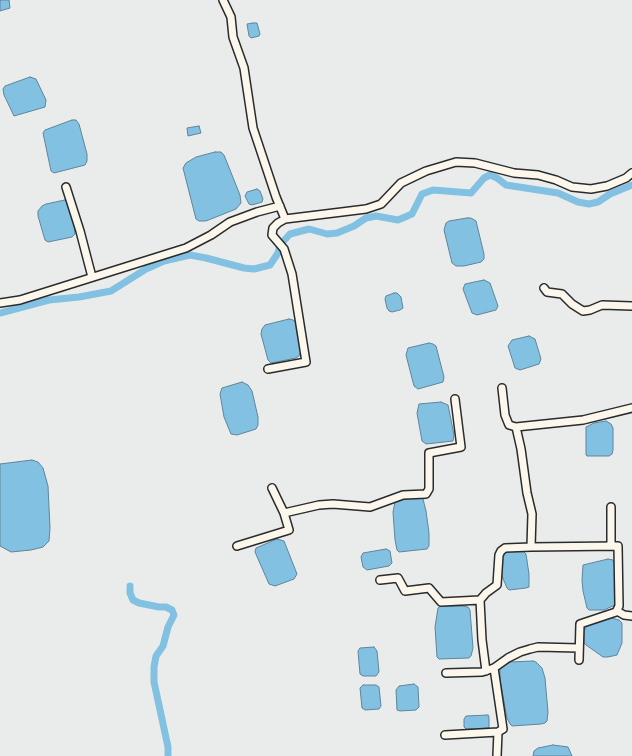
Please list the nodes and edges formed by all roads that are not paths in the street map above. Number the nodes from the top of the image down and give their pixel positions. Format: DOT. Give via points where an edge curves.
graph roads {
  1 [pos="223,0"];
  2 [pos="632,173"];
  3 [pos="66,187"];
  4 [pos="280,206"];
  5 [pos="285,219"];
  6 [pos="92,277"];
  7 [pos="544,288"];
  8 [pos="0,303"];
  9 [pos="632,306"];
  10 [pos="268,369"];
  11 [pos="502,388"];
  12 [pos="455,399"];
  13 [pos="632,408"];
  14 [pos="516,427"];
  15 [pos="272,488"];
  16 [pos="610,507"];
  17 [pos="284,513"];
  18 [pos="237,546"];
  19 [pos="611,546"];
  20 [pos="530,547"];
  21 [pos="380,580"];
  22 [pos="480,600"];
  23 [pos="617,611"];
  24 [pos="632,616"];
  25 [pos="579,648"];
  26 [pos="579,660"];
  27 [pos="494,668"];
  28 [pos="486,671"];
  29 [pos="446,673"];
  30 [pos="498,732"];
  31 [pos="445,735"];
  32 [pos="497,756"];
  1 -- 4 [label="street" via="231,17 233,37 244,68 253,128"];
  2 -- 5 [label="street" via="607,186 591,189 572,187 538,175 456,162 401,183 381,204 366,209"];
  3 -- 6 [label="street"];
  4 -- 5 [label="street"];
  4 -- 6 [label="street" via="230,222 186,248"];
  5 -- 10 [label="street" via="273,228 272,235 284,249 292,274 306,362"];
  6 -- 8 [label="street" via="20,300"];
  7 -- 9 [label="street" via="547,292 562,294 583,311 602,305"];
  11 -- 14 [label="street" via="505,415 509,425"];
  12 -- 17 [label="street" via="461,447 429,453 429,489 426,494 403,495 370,508 333,504"];
  13 -- 14 [label="street" via="583,420"];
  14 -- 20 [label="street" via="532,514"];
  15 -- 17 [label="street"];
  16 -- 19 [label="street"];
  17 -- 18 [label="street" via="289,530"];
  19 -- 20 [label="street"];
  19 -- 23 [label="street" via="618,546 620,601"];
  20 -- 22 [label="street" via="505,548 501,551 497,585"];
  21 -- 22 [label="street" via="398,578 406,591 429,588 441,602"];
  22 -- 28 [label="street"];
  23 -- 24 [label="street"];
  23 -- 25 [label="street" via="580,624"];
  25 -- 26 [label="street"];
  25 -- 27 [label="street" via="530,649 508,658"];
  27 -- 28 [label="street"];
  27 -- 30 [label="street" via="503,729"];
  28 -- 29 [label="street"];
  30 -- 31 [label="street"];
  30 -- 32 [label="street"];
}
